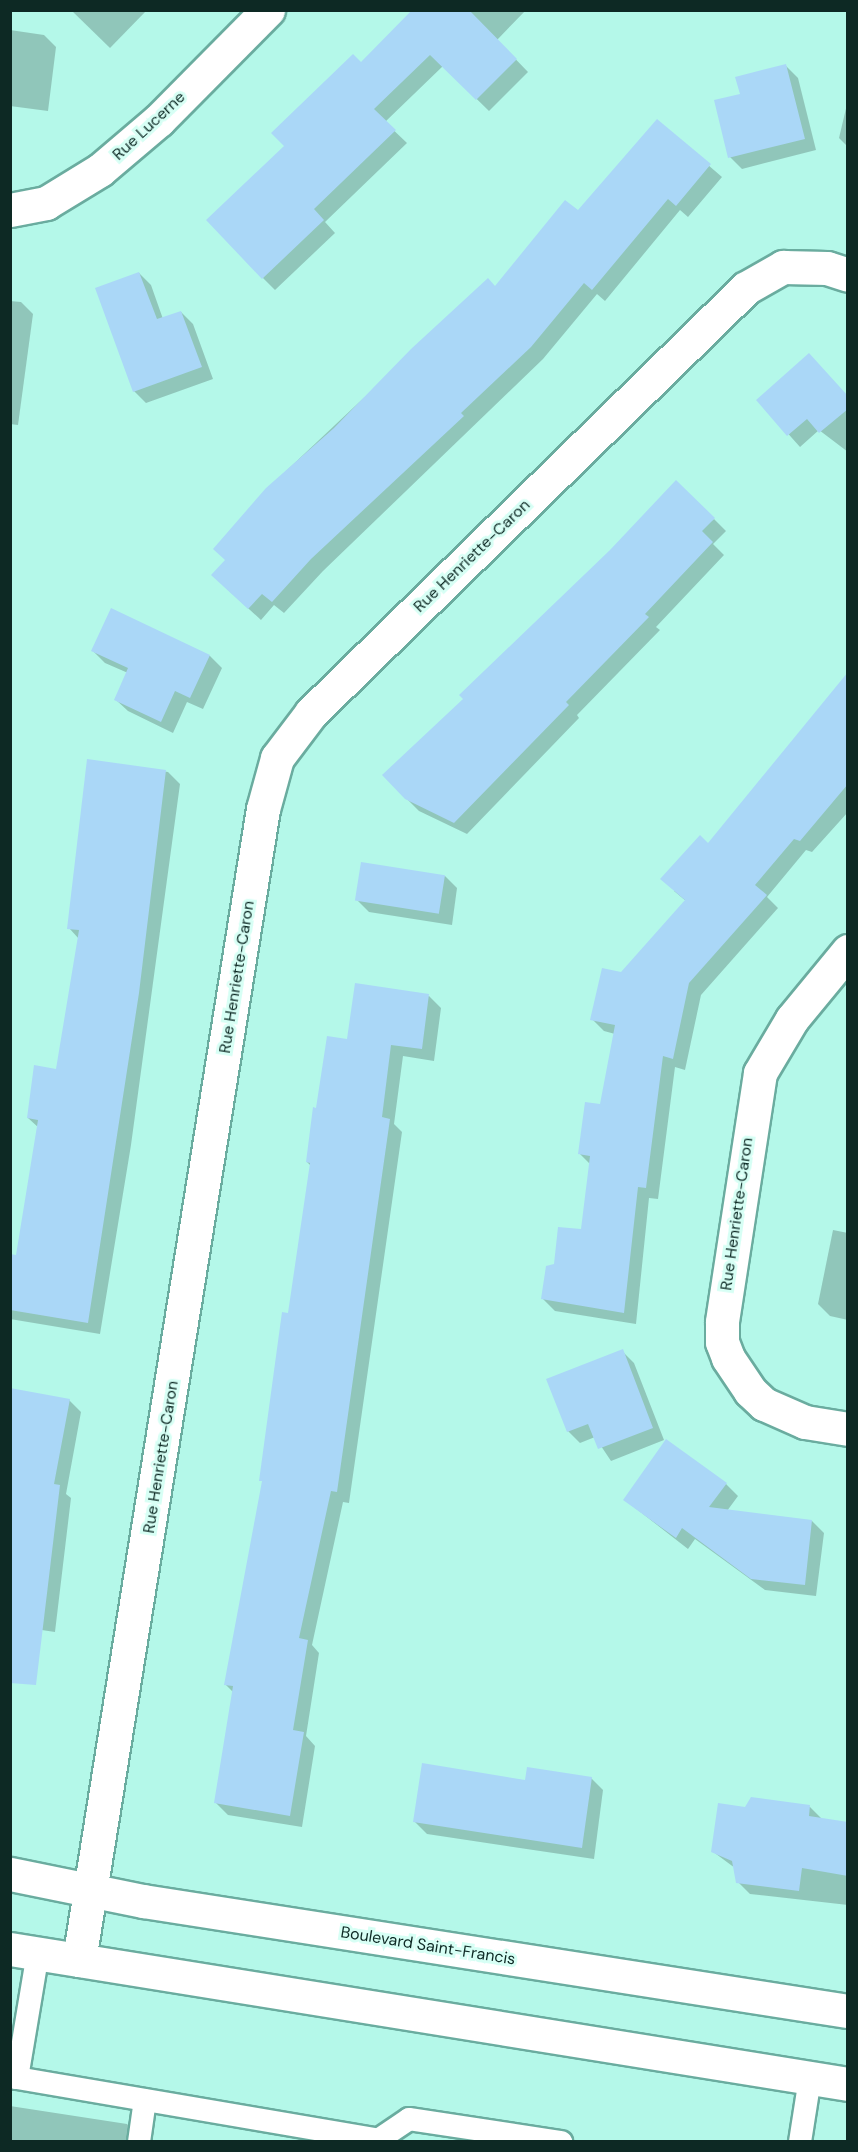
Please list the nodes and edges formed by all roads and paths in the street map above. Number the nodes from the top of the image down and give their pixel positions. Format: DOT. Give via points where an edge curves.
graph roads {
  1 [pos="268,10"];
  2 [pos="10,210"];
  3 [pos="848,275"];
  4 [pos="848,951"];
  5 [pos="848,1429"];
  6 [pos="10,1874"];
  7 [pos="91,1890"];
  8 [pos="24,1951"];
  9 [pos="79,1960"];
  10 [pos="848,2011"];
  11 [pos="14,2078"];
  12 [pos="810,2078"];
  13 [pos="848,2084"];
  14 [pos="145,2100"];
  15 [pos="378,2141"];
  16 [pos="139,2142"];
  17 [pos="561,2142"];
  18 [pos="800,2142"];
  1 -- 2 [label="street, Rue Lucerne" via="159,120 100,170 46,203"];
  3 -- 7 [label="street, Rue Henriette-Caron" via="828,268 783,267 746,288 311,713 278,758 263,809"];
  4 -- 5 [label="street, Rue Henriette-Caron" via="792,1019 760,1073 722,1322 722,1342 728,1358 750,1391 765,1404 806,1422"];
  6 -- 7 [label="street, Boulevard Saint-Francis"];
  7 -- 9 [label="street, Rue Henriette-Caron"];
  7 -- 10 [label="street, Boulevard Saint-Francis" via="143,1902"];
  8 -- 9 [label="street"];
  8 -- 11 [label="lane"];
  9 -- 12 [label="street"];
  11 -- 14 [label="lane"];
  12 -- 13 [label="street"];
  12 -- 18 [label="lane"];
  14 -- 15 [label="lane"];
  14 -- 16 [label="lane"];
  15 -- 17 [label="lane" via="409,2119"];
}
